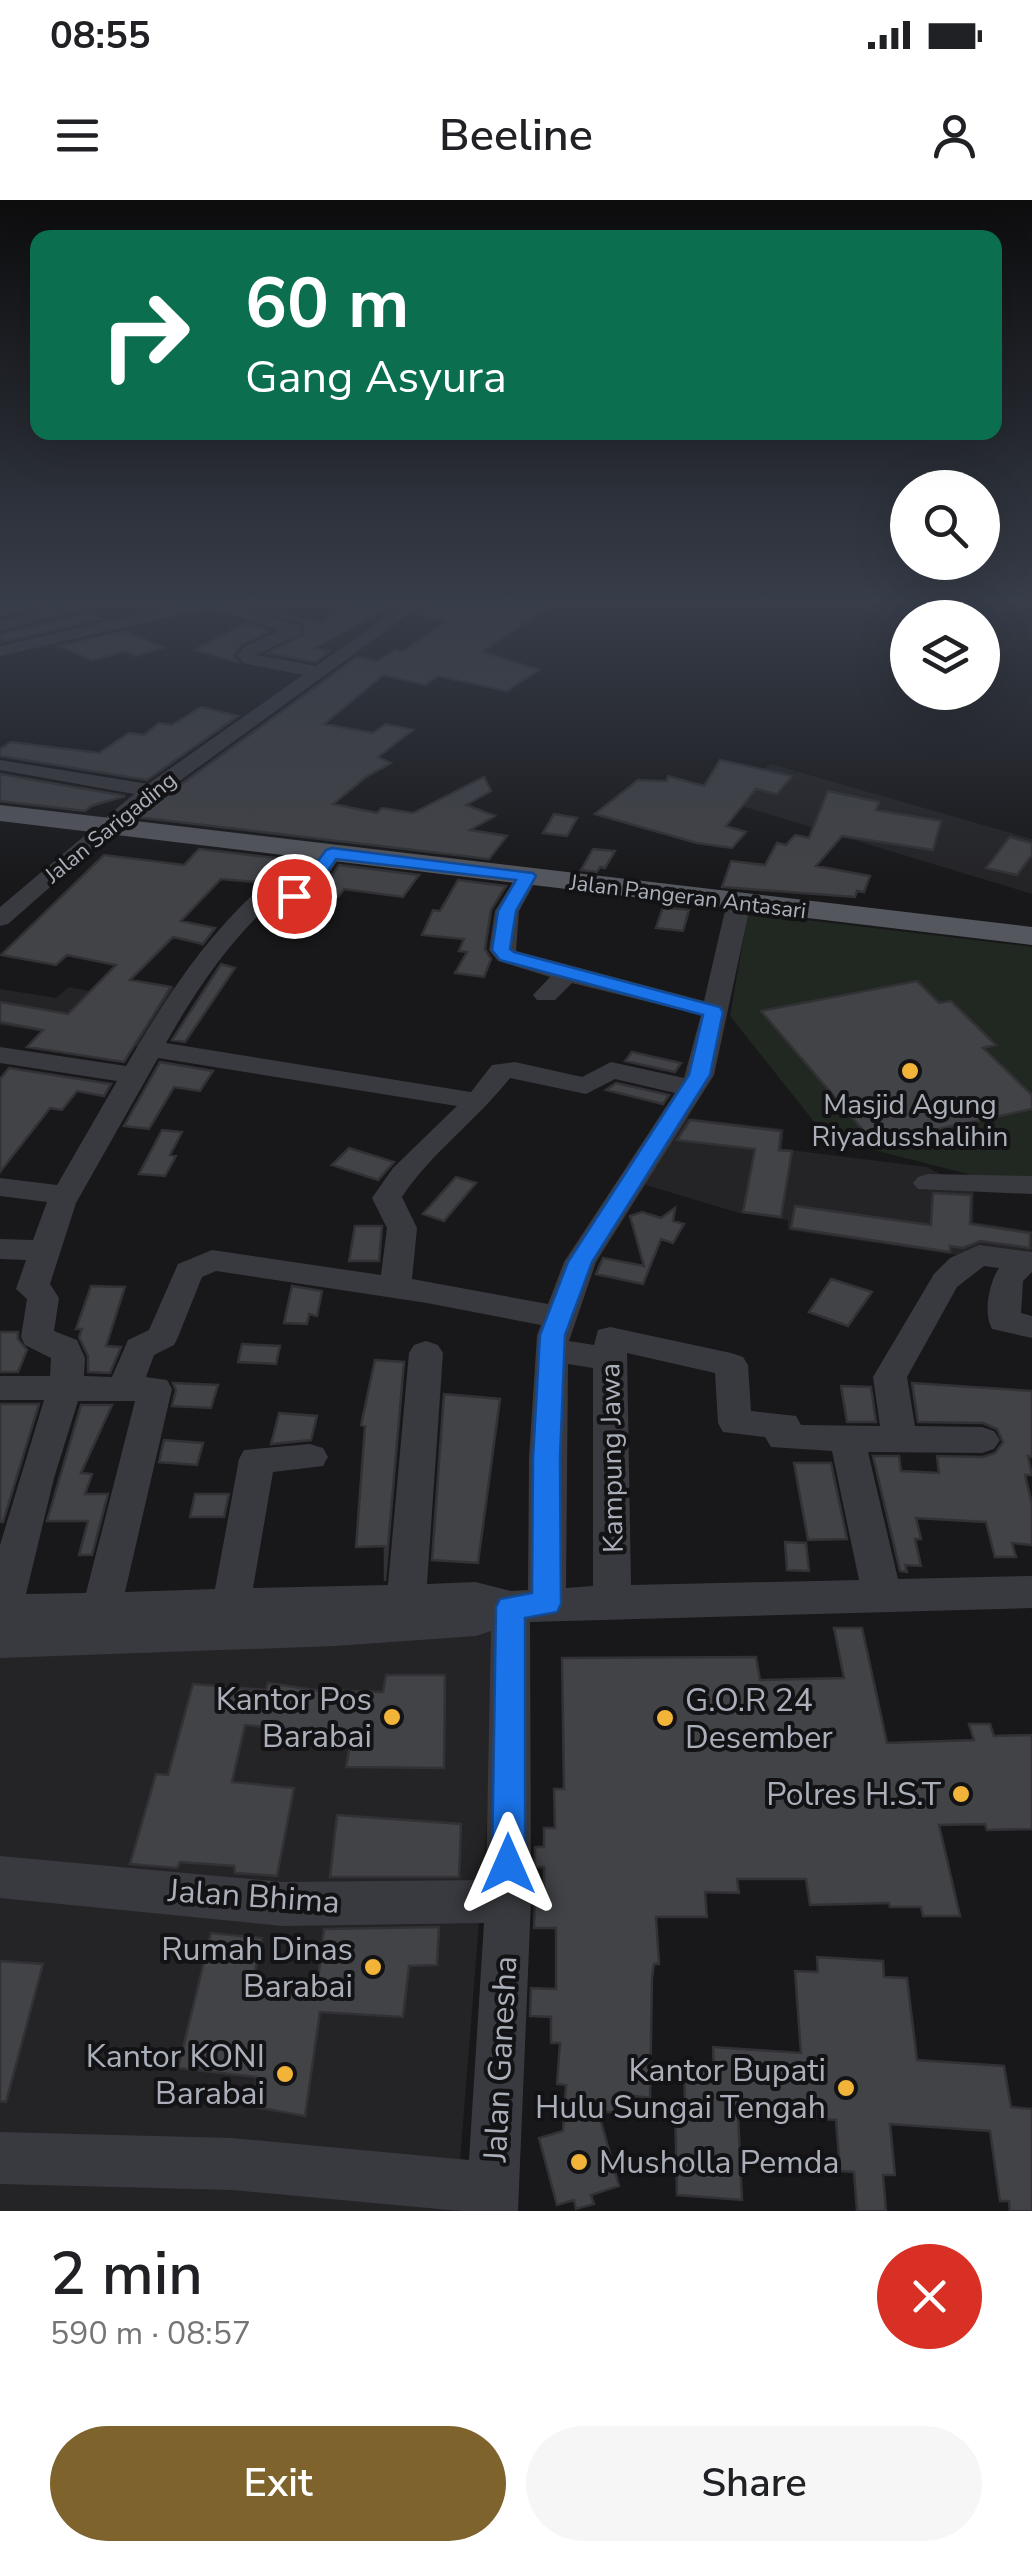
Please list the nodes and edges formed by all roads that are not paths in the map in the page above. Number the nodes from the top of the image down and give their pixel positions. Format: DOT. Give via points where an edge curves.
graph roads {
  1 [pos="287,694"];
  2 [pos="4,765"];
  3 [pos="152,790"];
  4 [pos="0,813"];
  5 [pos="105,826"];
  6 [pos="332,854"];
  7 [pos="527,876"];
  8 [pos="739,902"];
  9 [pos="0,919"];
  10 [pos="1032,936"];
  11 [pos="567,974"];
  12 [pos="546,995"];
  13 [pos="714,1012"];
  14 [pos="0,1055"];
  15 [pos="142,1062"];
  16 [pos="691,1088"];
  17 [pos="478,1101"];
  18 [pos="928,1183"];
  19 [pos="1032,1184"];
  20 [pos="0,1187"];
  21 [pos="65,1195"];
  22 [pos="0,1249"];
  23 [pos="43,1252"];
  24 [pos="1026,1262"];
  25 [pos="395,1286"];
  26 [pos="1032,1327"];
  27 [pos="556,1333"];
  28 [pos="426,1353"];
  29 [pos="610,1359"];
  30 [pos="125,1387"];
  31 [pos="0,1388"];
  32 [pos="65,1389"];
  33 [pos="846,1439"];
  34 [pos="900,1439"];
  35 [pos="982,1440"];
  36 [pos="310,1456"];
  37 [pos="1032,1592"];
  38 [pos="882,1595"];
  39 [pos="612,1600"];
  40 [pos="406,1602"];
  41 [pos="231,1605"];
  42 [pos="528,1606"];
  43 [pos="102,1608"];
  44 [pos="1,1621"];
  45 [pos="0,1876"];
  46 [pos="508,1901"];
  47 [pos="0,2158"];
  48 [pos="492,2200"];
  1 -- 3 [label="street, Jalan Sarigading"];
  2 -- 3 [label="street"];
  3 -- 5 [label="street, Jalan Sarigading"];
  4 -- 5 [label="main road, Jalan Pangeran Antasari"];
  5 -- 6 [label="main road, Jalan Pangeran Antasari"];
  5 -- 9 [label="street, Jalan Sarigading"];
  6 -- 7 [label="main road, Jalan Pangeran Antasari"];
  6 -- 15 [label="street" via="302,896 269,894 242,917 186,985"];
  7 -- 8 [label="main road, Jalan Pangeran Antasari"];
  7 -- 11 [label="street" via="507,911 501,950"];
  8 -- 10 [label="main road, Jalan Pangeran Antasari"];
  8 -- 13 [label="street, Jalan Ganesha"];
  11 -- 12 [label="street"];
  11 -- 13 [label="street"];
  13 -- 16 [label="street, Jalan Ganesha"];
  14 -- 15 [label="street"];
  15 -- 17 [label="street"];
  15 -- 21 [label="street"];
  16 -- 17 [label="street" via="611,1070 586,1086 515,1070 502,1071"];
  16 -- 27 [label="street, Jalan Ganesha" via="580,1262"];
  17 -- 25 [label="street" via="403,1174 388,1198 400,1210 403,1229"];
  18 -- 19 [label="street"];
  20 -- 21 [label="street"];
  21 -- 23 [label="street"];
  22 -- 23 [label="street"];
  23 -- 32 [label="street" via="32,1289 43,1298 37,1337 65,1348"];
  24 -- 26 [label="street" via="1008,1280 1004,1322"];
  24 -- 34 [label="street" via="979,1255 945,1281 890,1377"];
  25 -- 27 [label="street"];
  25 -- 30 [label="street" via="212,1260 189,1271 162,1337 140,1348"];
  27 -- 29 [label="street"];
  27 -- 42 [label="street, Jalan Ganesha"];
  28 -- 40 [label="street"];
  29 -- 33 [label="street, Kampung Jawa" via="610,1338 731,1365 735,1423 784,1426 783,1438"];
  29 -- 39 [label="street, Kampung Jawa"];
  30 -- 32 [label="street"];
  30 -- 43 [label="street" via="155,1389"];
  31 -- 32 [label="street"];
  32 -- 44 [label="street"];
  33 -- 34 [label="street, Kampung Jawa"];
  33 -- 38 [label="street"];
  34 -- 35 [label="street, Kampung Jawa"];
  36 -- 41 [label="street" via="257,1459"];
  37 -- 38 [label="street"];
  38 -- 39 [label="street"];
  39 -- 42 [label="street"];
  40 -- 41 [label="street"];
  40 -- 42 [label="street" via="475,1598"];
  41 -- 43 [label="street"];
  42 -- 44 [label="street" via="476,1620 335,1630"];
  42 -- 46 [label="street, Jalan Ganesha"];
  43 -- 44 [label="street"];
  45 -- 46 [label="street, Jalan Bhima" via="283,1904"];
  46 -- 48 [label="street, Jalan Ganesha"];
  47 -- 48 [label="street" via="232,2164"];
}
